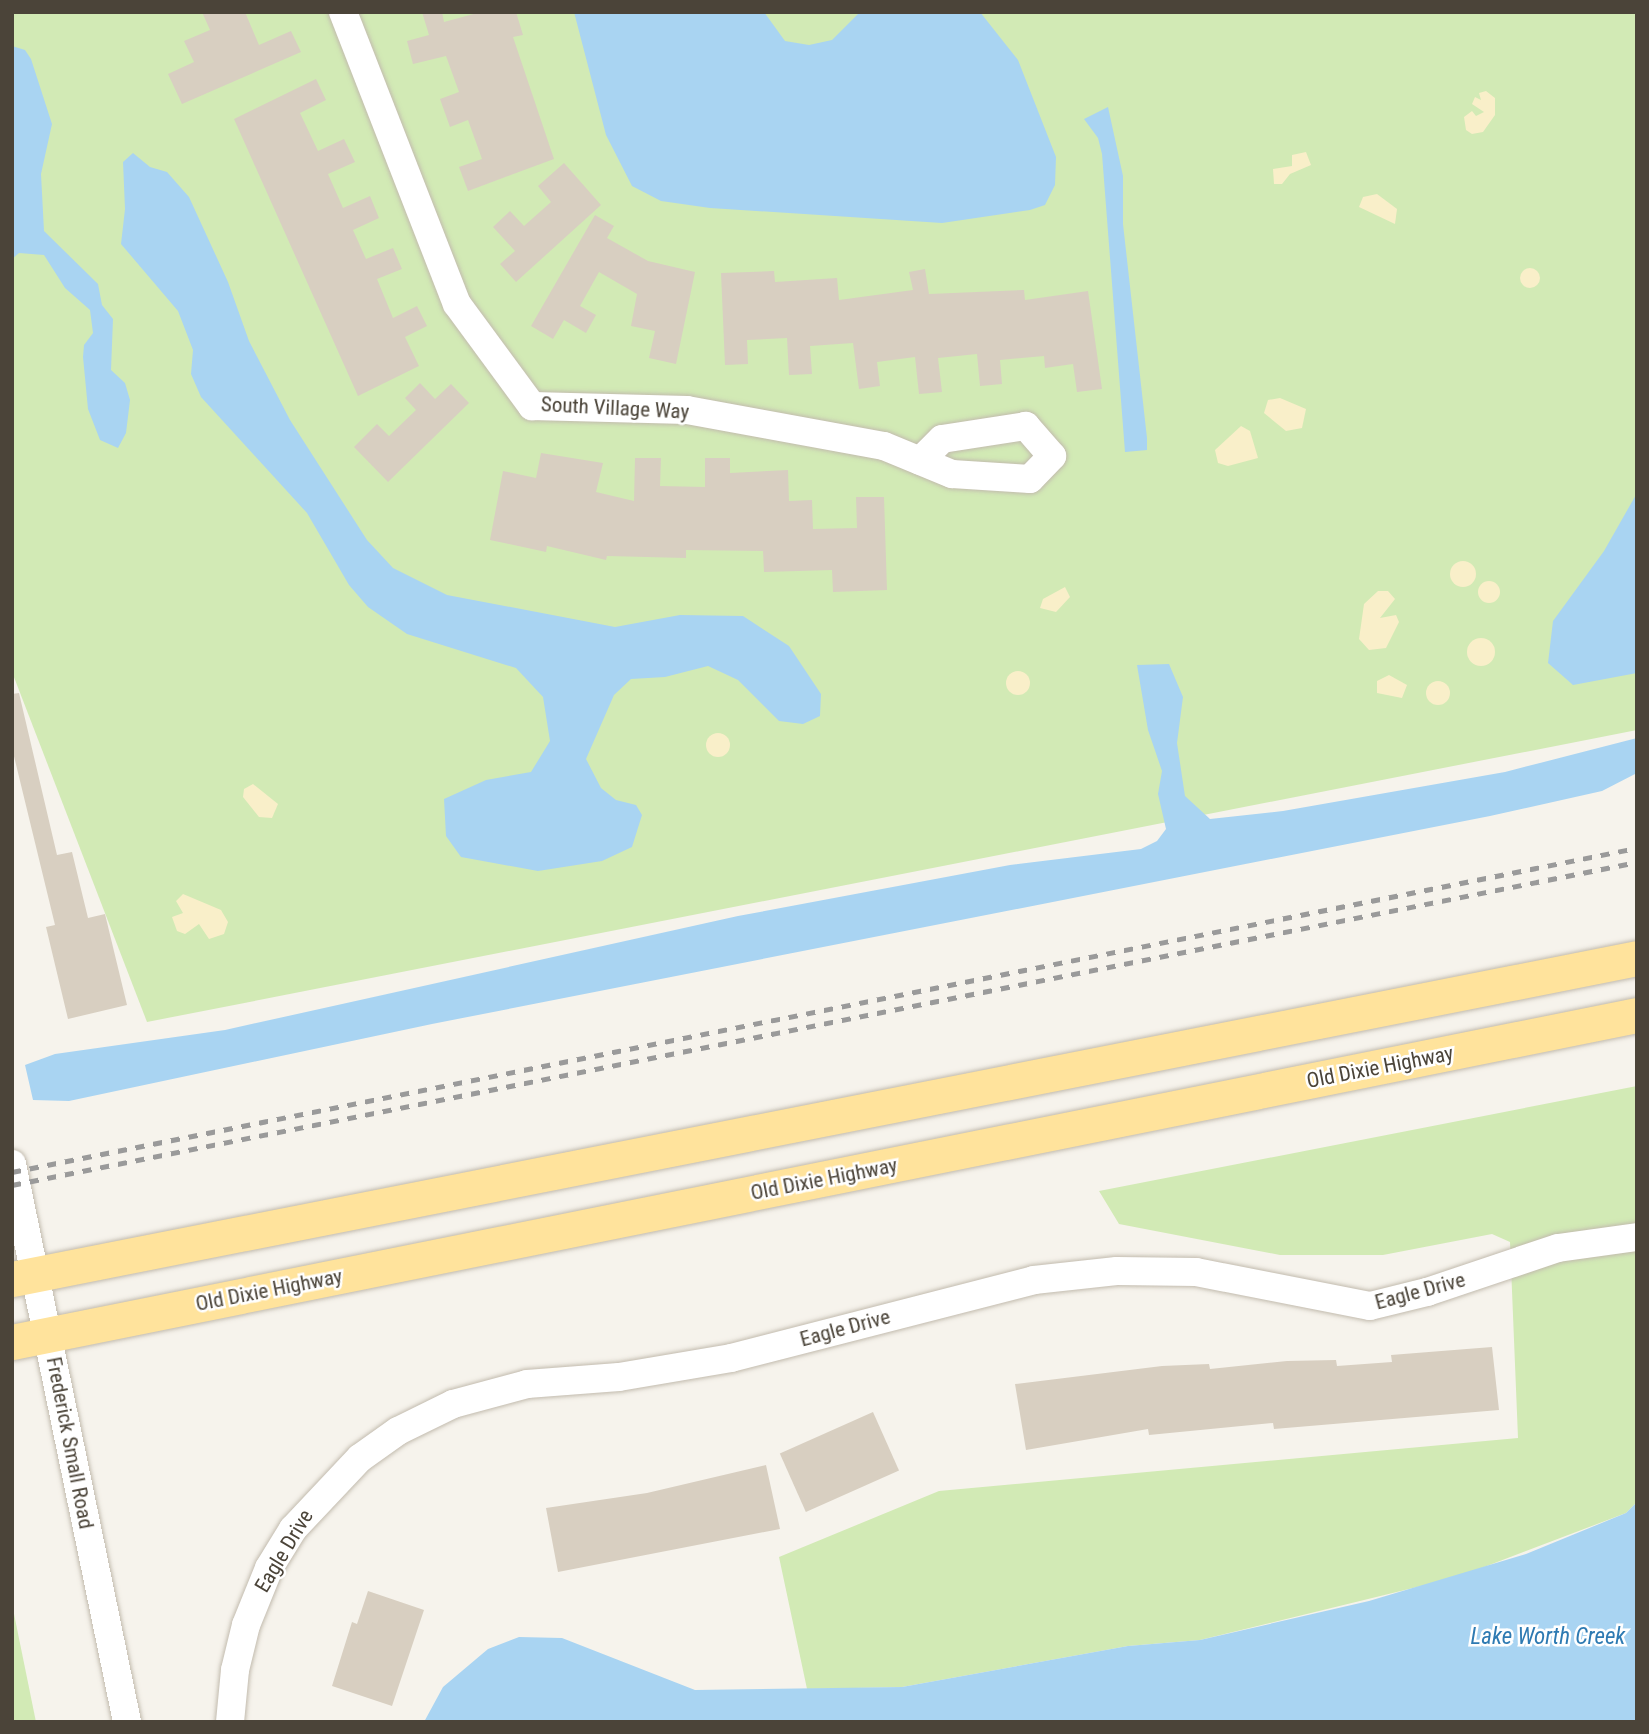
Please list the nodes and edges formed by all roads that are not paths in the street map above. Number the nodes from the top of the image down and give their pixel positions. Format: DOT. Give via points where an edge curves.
graph roads {
  1 [pos="343,12"];
  2 [pos="920,461"];
  3 [pos="1637,958"];
  4 [pos="1637,1015"];
  5 [pos="12,1164"];
  6 [pos="1637,1237"];
  7 [pos="23,1277"];
  8 [pos="48,1335"];
  9 [pos="12,1342"];
  10 [pos="127,1722"];
  11 [pos="230,1722"];
  1 -- 2 [label="street, South Village Way" via="457,303 532,406 687,410 884,446"];
  3 -- 7 [label="main road"];
  4 -- 8 [label="main road, Old Dixie Highway"];
  5 -- 7 [label="street, Frederick Small Road"];
  6 -- 11 [label="street, Eagle Drive" via="1559,1248 1370,1306 1196,1272 1117,1271 1034,1280 731,1358 619,1377 527,1384 453,1404 398,1431 360,1458 293,1529 269,1568 246,1625 234,1670"];
  7 -- 8 [label="street, Frederick Small Road"];
  8 -- 9 [label="main road, Old Dixie Highway"];
  8 -- 10 [label="street, Frederick Small Road"];
}
